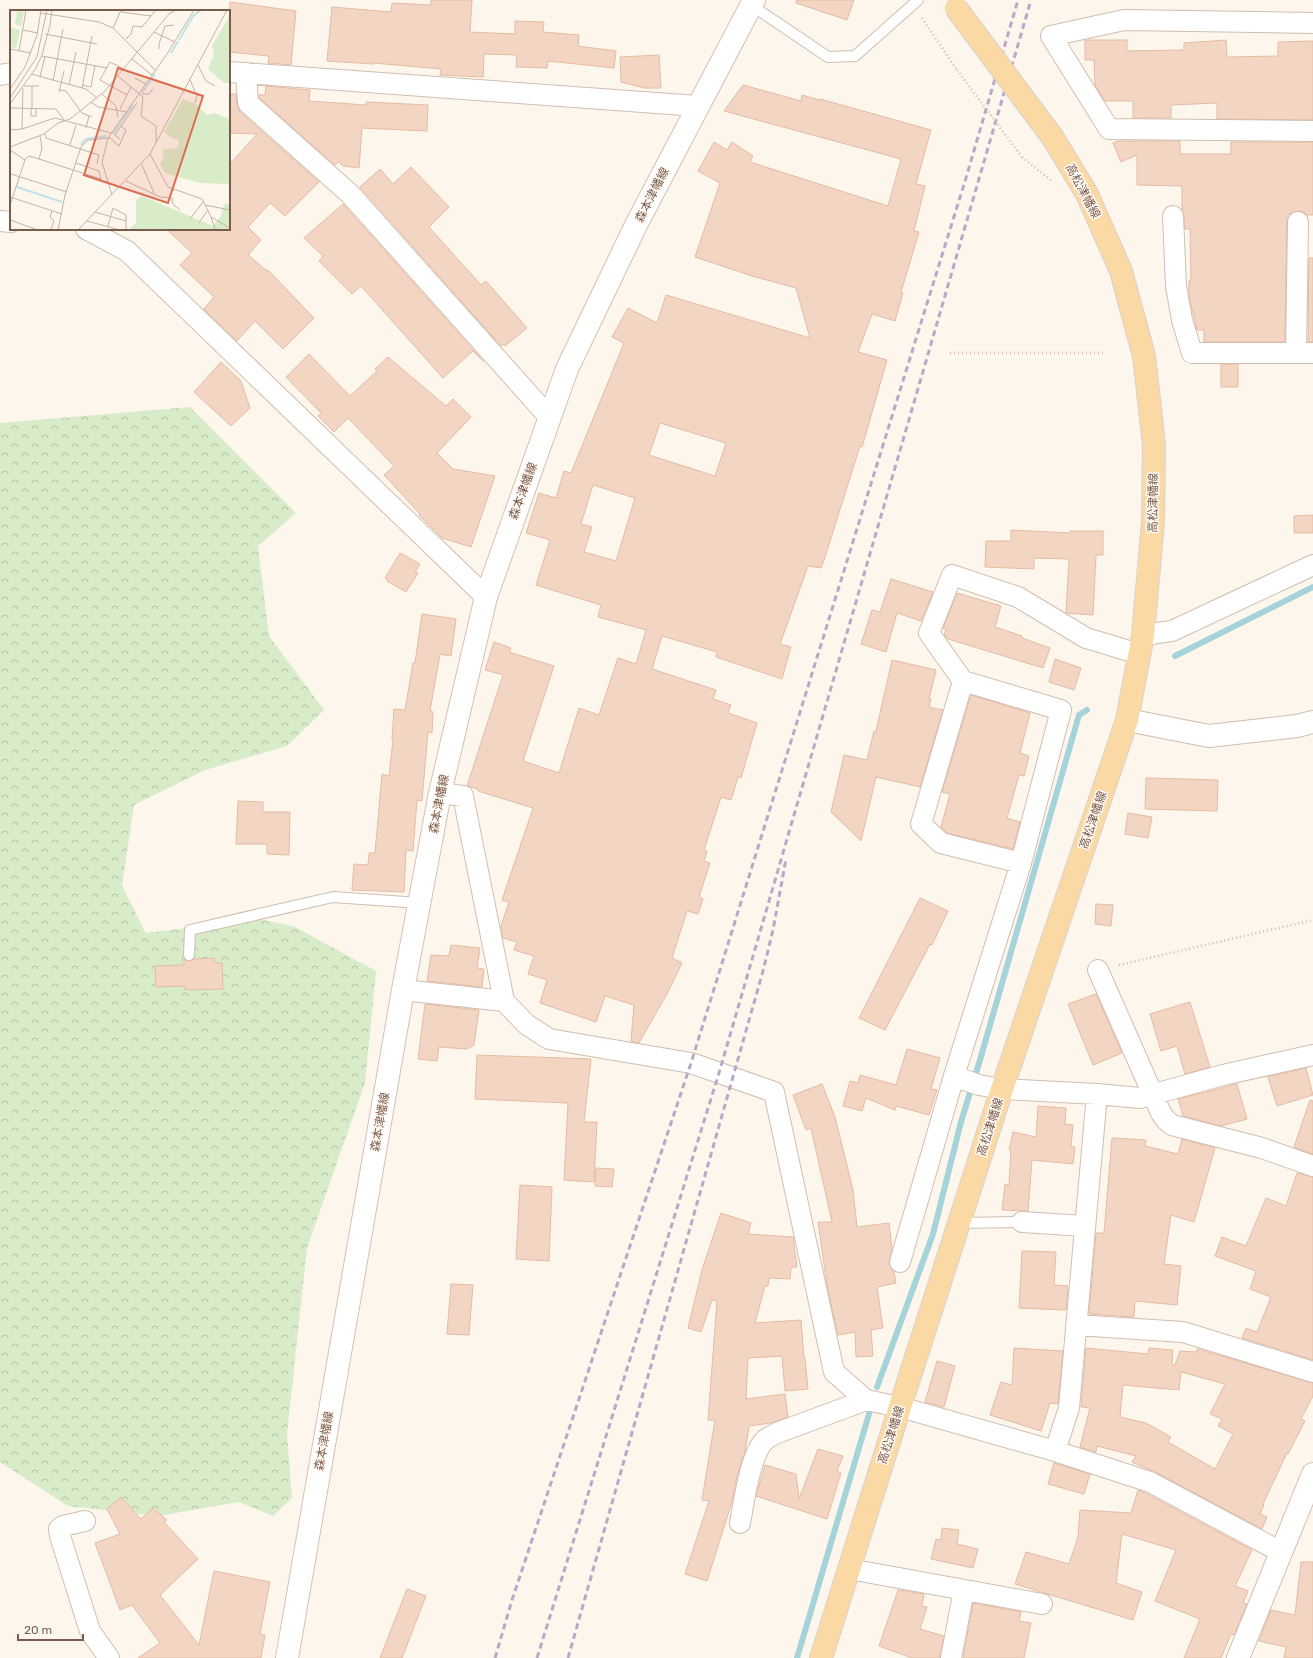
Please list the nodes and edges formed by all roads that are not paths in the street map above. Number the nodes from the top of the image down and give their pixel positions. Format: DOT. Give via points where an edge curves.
graph roads {
  1 [pos="915,2"];
  2 [pos="753,3"];
  3 [pos="953,4"];
  4 [pos="1313,23"];
  5 [pos="237,72"];
  6 [pos="10,73"];
  7 [pos="0,75"];
  8 [pos="698,106"];
  9 [pos="1313,131"];
  10 [pos="1173,216"];
  11 [pos="0,221"];
  12 [pos="10,222"];
  13 [pos="1298,222"];
  14 [pos="88,230"];
  15 [pos="1305,353"];
  16 [pos="549,416"];
  17 [pos="1313,565"];
  18 [pos="486,597"];
  19 [pos="1141,645"];
  20 [pos="963,681"];
  21 [pos="1127,720"];
  22 [pos="1313,722"];
  23 [pos="440,793"];
  24 [pos="1022,863"];
  25 [pos="420,903"];
  26 [pos="189,955"];
  27 [pos="1098,970"];
  28 [pos="403,990"];
  29 [pos="504,1001"];
  30 [pos="1313,1055"];
  31 [pos="966,1081"];
  32 [pos="1002,1089"];
  33 [pos="1097,1094"];
  34 [pos="1154,1094"];
  35 [pos="1313,1166"];
  36 [pos="1022,1222"];
  37 [pos="959,1223"];
  38 [pos="1085,1226"];
  39 [pos="900,1262"];
  40 [pos="1076,1325"];
  41 [pos="1313,1372"];
  42 [pos="866,1400"];
  43 [pos="900,1407"];
  44 [pos="1056,1451"];
  45 [pos="1313,1474"];
  46 [pos="85,1521"];
  47 [pos="740,1523"];
  48 [pos="1282,1552"];
  49 [pos="849,1569"];
  50 [pos="964,1590"];
  51 [pos="1042,1604"];
  52 [pos="109,1658"];
  53 [pos="287,1658"];
  54 [pos="821,1658"];
  55 [pos="951,1658"];
  56 [pos="1238,1658"];
  1 -- 2 [label="lane" via="856,56 828,57"];
  2 -- 8 [label="main road, 森本津幡線"];
  3 -- 19 [label="main road, 高松津幡線, bridge" via="1053,138 1087,194 1120,271 1144,356 1154,445 1153,521"];
  4 -- 9 [label="street" via="1124,20 1051,36 1109,129"];
  5 -- 8 [label="street"];
  5 -- 16 [label="street" via="248,103 350,194"];
  6 -- 7 [label="street"];
  8 -- 16 [label="main road, 森本津幡線" via="636,225 566,369"];
  10 -- 15 [label="street" via="1176,286 1182,320 1192,353"];
  11 -- 12 [label="street"];
  13 -- 15 [label="street"];
  14 -- 18 [label="street" via="127,251"];
  16 -- 18 [label="main road, 森本津幡線"];
  17 -- 19 [label="street"];
  18 -- 23 [label="main road, 森本津幡線"];
  19 -- 20 [label="street" via="1086,638 1018,597 952,575 929,633"];
  19 -- 21 [label="main road, 高松津幡線"];
  20 -- 24 [label="street" via="921,824 941,842"];
  20 -- 24 [label="street" via="1061,710"];
  21 -- 22 [label="main road" via="1209,736"];
  21 -- 32 [label="main road, 高松津幡線"];
  23 -- 25 [label="main road, 森本津幡線"];
  23 -- 29 [label="street" via="463,796"];
  24 -- 31 [label="street"];
  25 -- 26 [label="lane" via="333,897 190,930"];
  25 -- 28 [label="main road, 森本津幡線"];
  27 -- 34 [label="street"];
  28 -- 29 [label="street"];
  28 -- 53 [label="main road, 森本津幡線"];
  29 -- 42 [label="street" via="526,1024 549,1039 691,1063 774,1092 834,1372"];
  30 -- 34 [label="street" via="1223,1075"];
  31 -- 32 [label="street"];
  31 -- 39 [label="street"];
  32 -- 33 [label="street"];
  32 -- 37 [label="main road, 高松津幡線"];
  33 -- 34 [label="street" via="1140,1098"];
  33 -- 38 [label="street"];
  34 -- 35 [label="street" via="1166,1120 1172,1125 1262,1148"];
  36 -- 37 [label="lane"];
  36 -- 38 [label="street"];
  37 -- 43 [label="main road, 高松津幡線"];
  38 -- 40 [label="street"];
  40 -- 41 [label="street" via="1183,1332"];
  40 -- 44 [label="street" via="1069,1408"];
  42 -- 43 [label="street"];
  42 -- 47 [label="street" via="777,1433 766,1440 754,1459"];
  43 -- 44 [label="street"];
  43 -- 49 [label="main road, 高松津幡線"];
  44 -- 48 [label="street" via="1150,1482"];
  45 -- 48 [label="main road"];
  46 -- 52 [label="street" via="63,1526 59,1529 60,1536 90,1631"];
  48 -- 56 [label="main road"];
  49 -- 50 [label="street"];
  49 -- 54 [label="main road, 高松津幡線"];
  50 -- 51 [label="street"];
  50 -- 55 [label="street"];
}
